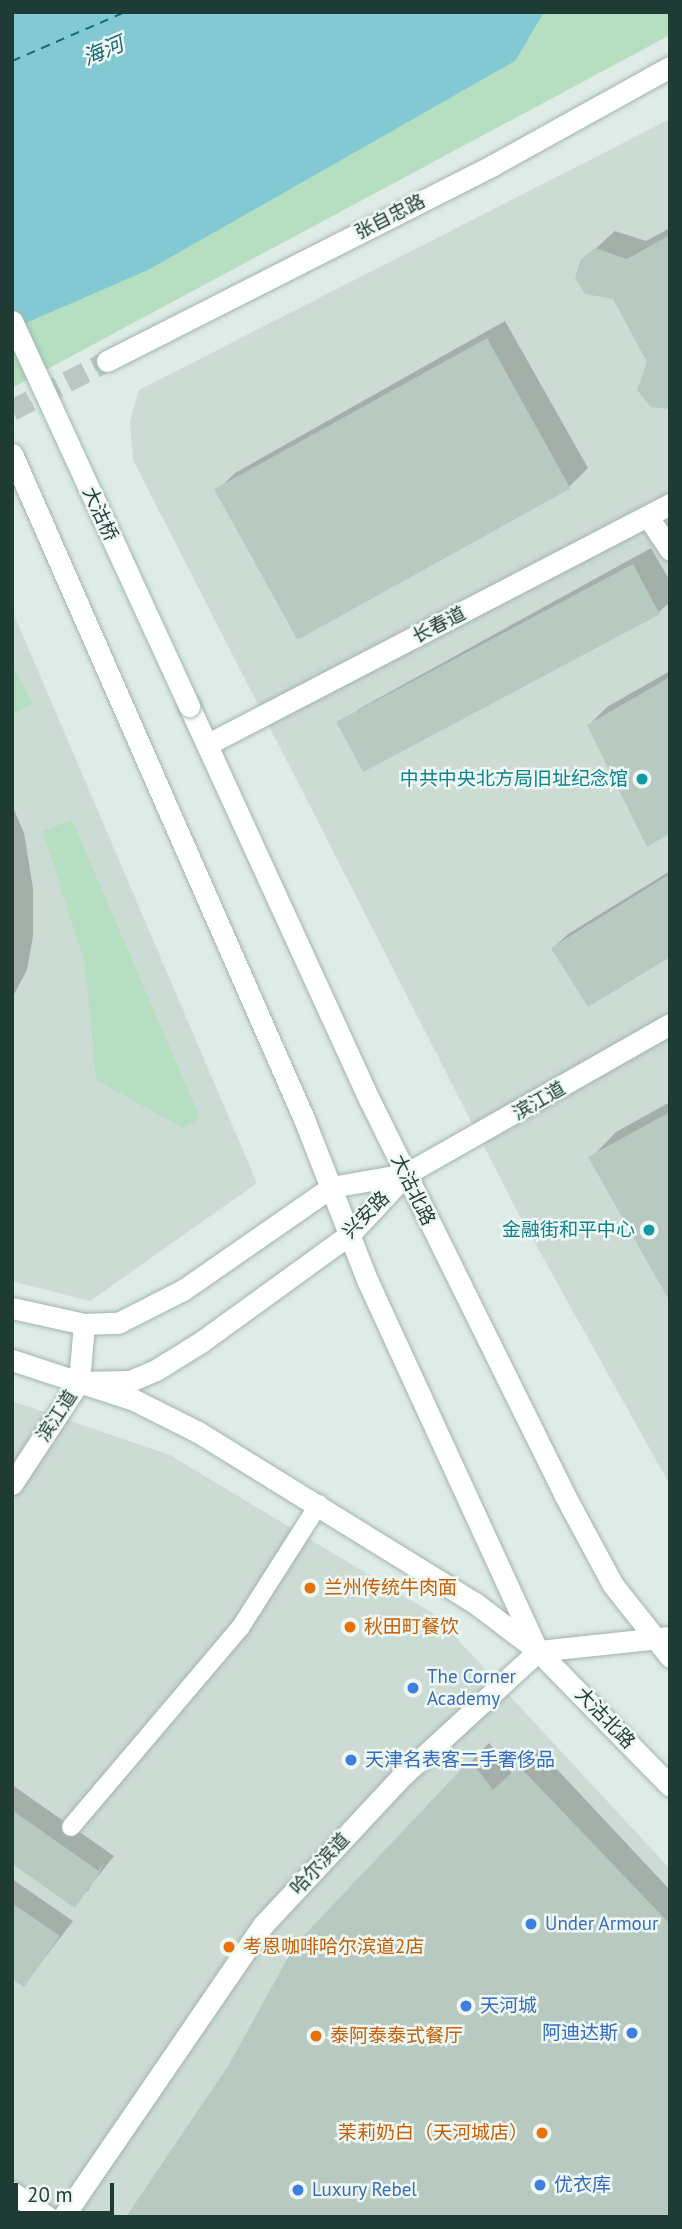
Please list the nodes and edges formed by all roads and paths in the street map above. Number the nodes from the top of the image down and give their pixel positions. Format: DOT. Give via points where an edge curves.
graph roads {
  1 [pos="670,68"];
  2 [pos="12,321"];
  3 [pos="107,361"];
  4 [pos="12,454"];
  5 [pos="670,504"];
  6 [pos="648,517"];
  7 [pos="670,551"];
  8 [pos="189,705"];
  9 [pos="208,744"];
  10 [pos="670,1024"];
  11 [pos="406,1174"];
  12 [pos="331,1187"];
  13 [pos="350,1234"];
  14 [pos="12,1308"];
  15 [pos="84,1324"];
  16 [pos="12,1360"];
  17 [pos="79,1382"];
  18 [pos="12,1484"];
  19 [pos="318,1504"];
  20 [pos="662,1639"];
  21 [pos="538,1651"];
  22 [pos="670,1657"];
  23 [pos="670,1786"];
  24 [pos="71,1827"];
  25 [pos="12,2192"];
  26 [pos="48,2217"];
  27 [pos="63,2217"];
  1 -- 3 [label="main road, 张自忠路" via="493,165"];
  2 -- 8 [label="main road, 大沽桥, bridge"];
  4 -- 12 [label="main road, 大沽北路"];
  5 -- 6 [label="main road, 长春道"];
  6 -- 7 [label="main road"];
  6 -- 9 [label="main road, 长春道"];
  8 -- 9 [label="main road, 大沽北路"];
  9 -- 11 [label="main road, 大沽北路"];
  10 -- 11 [label="main road, 滨江道"];
  11 -- 12 [label="main road, 兴安路"];
  11 -- 13 [label="main road, 兴安路"];
  11 -- 20 [label="main road, 大沽北路" via="588,1541 613,1586"];
  12 -- 13 [label="main road, 大沽北路"];
  12 -- 15 [label="main road, 兴安路" via="156,1308 118,1322"];
  13 -- 17 [label="main road, 兴安路" via="156,1370 130,1381"];
  13 -- 21 [label="main road, 大沽北路"];
  14 -- 15 [label="main road, 兴安路"];
  15 -- 17 [label="main road"];
  16 -- 17 [label="main road, 兴安路"];
  17 -- 18 [label="main road, 滨江道"];
  17 -- 19 [label="main road, 大沽北路" via="134,1400 198,1432"];
  19 -- 21 [label="main road, 大沽北路" via="475,1603"];
  19 -- 24 [label="lane" via="240,1628"];
  20 -- 21 [label="main road"];
  20 -- 22 [label="main road, 大沽北路"];
  21 -- 23 [label="main road, 大沽北路"];
  21 -- 27 [label="main road, 哈尔滨道" via="400,1778 262,1925"];
  25 -- 26 [label="main road"];
}
